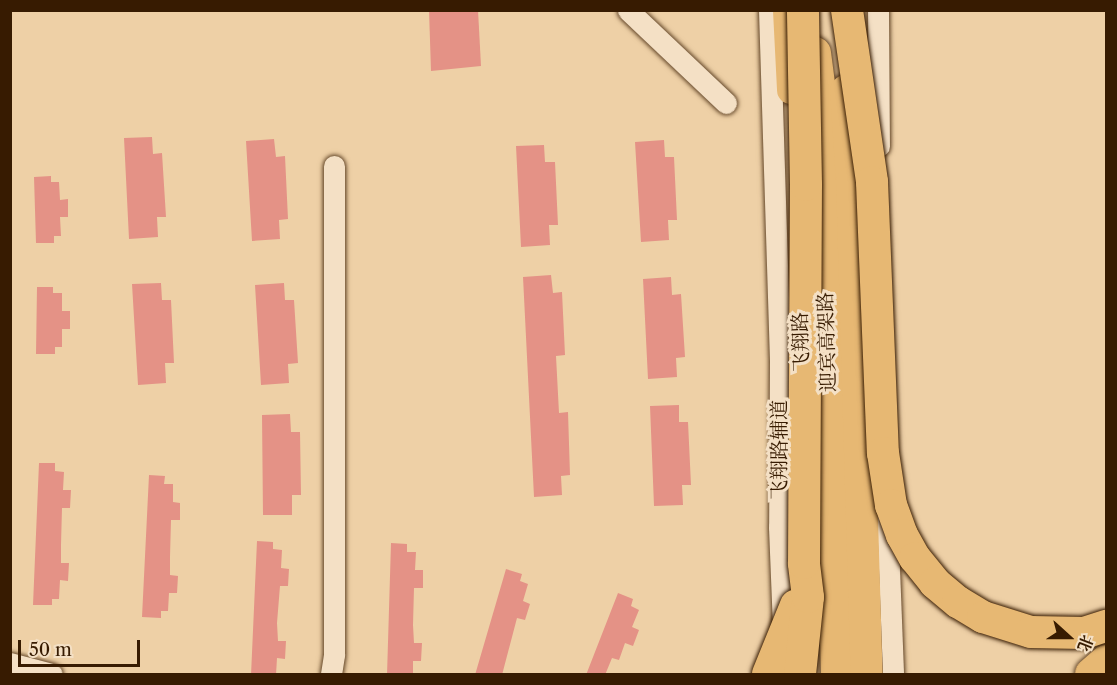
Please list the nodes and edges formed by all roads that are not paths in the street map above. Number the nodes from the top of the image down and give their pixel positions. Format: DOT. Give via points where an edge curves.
graph roads {
  1 [pos="628,10"];
  2 [pos="769,10"];
  3 [pos="786,10"];
  4 [pos="802,10"];
  5 [pos="810,10"];
  6 [pos="841,10"];
  7 [pos="847,10"];
  8 [pos="860,10"];
  9 [pos="878,10"];
  10 [pos="726,103"];
  11 [pos="334,166"];
  12 [pos="804,563"];
  13 [pos="1107,626"];
  14 [pos="1107,661"];
  15 [pos="10,663"];
  16 [pos="52,675"];
  17 [pos="331,675"];
  18 [pos="768,675"];
  19 [pos="784,675"];
  20 [pos="800,675"];
  21 [pos="806,675"];
  22 [pos="837,675"];
  23 [pos="867,675"];
  24 [pos="876,675"];
  25 [pos="893,675"];
  26 [pos="1091,675"];
  1 -- 10 [label="street"];
  2 -- 19 [label="street, 飞翔路辅道" via="780,361 779,527"];
  3 -- 21 [label="main road, 飞翔路" via="802,353"];
  4 -- 12 [label="highway, bridge" via="806,185"];
  5 -- 22 [label="highway, 迎宾高架路" via="821,99"];
  6 -- 23 [label="highway, 迎宾高架路" via="852,182"];
  7 -- 13 [label="highway, bridge" via="872,182 883,453 891,505 902,535 935,583 982,617 1031,632 1084,633"];
  8 -- 24 [label="main road" via="862,351"];
  9 -- 25 [label="street" via="881,348"];
  11 -- 17 [label="street"];
  12 -- 18 [label="highway, bridge" via="793,617"];
  12 -- 20 [label="highway, bridge" via="808,597"];
  14 -- 26 [label="highway"];
  15 -- 16 [label="street"];
}
